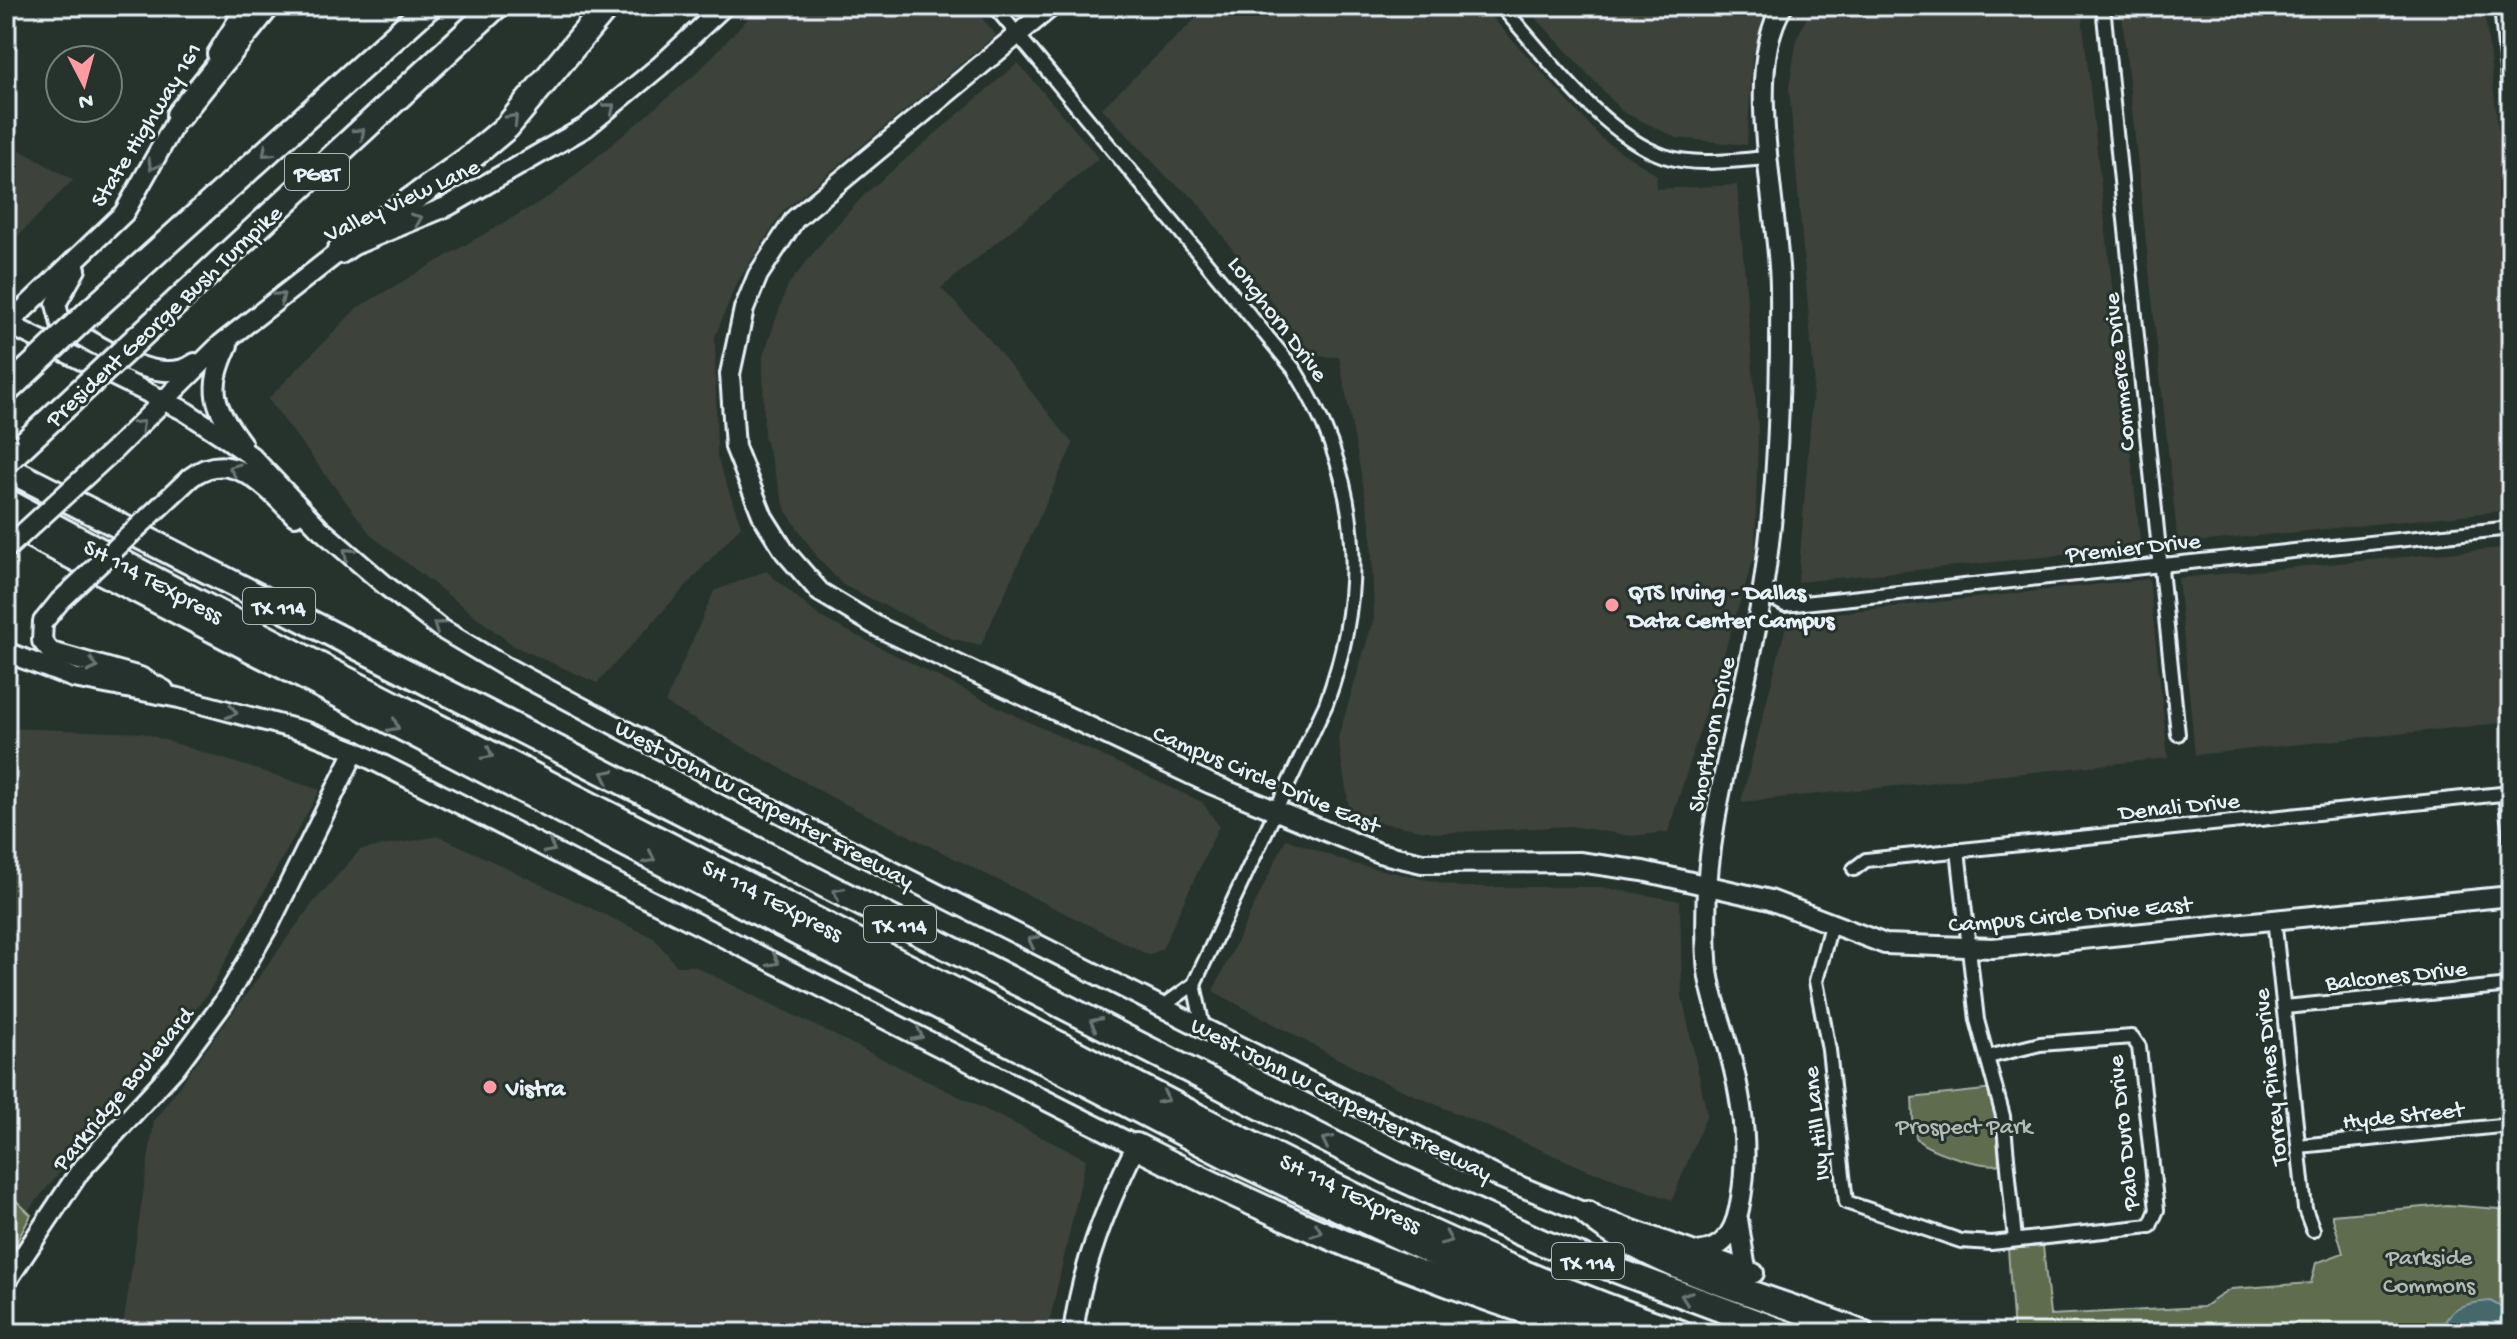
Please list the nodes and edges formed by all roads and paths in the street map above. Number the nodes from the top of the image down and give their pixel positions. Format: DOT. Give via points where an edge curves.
graph roads {
  1 [pos="247,6"];
  2 [pos="267,6"];
  3 [pos="429,6"];
  4 [pos="496,6"];
  5 [pos="607,6"];
  6 [pos="724,6"];
  7 [pos="994,6"];
  8 [pos="1052,6"];
  9 [pos="1501,6"];
  10 [pos="1783,6"];
  11 [pos="2103,6"];
  12 [pos="2501,6"];
  13 [pos="1018,34"];
  14 [pos="2511,109"];
  15 [pos="179,115"];
  16 [pos="1769,158"];
  17 [pos="340,251"];
  18 [pos="84,253"];
  19 [pos="7,324"];
  20 [pos="227,340"];
  21 [pos="6,391"];
  22 [pos="165,401"];
  23 [pos="251,456"];
  24 [pos="6,461"];
  25 [pos="6,468"];
  26 [pos="6,483"];
  27 [pos="6,501"];
  28 [pos="6,522"];
  29 [pos="319,528"];
  30 [pos="2511,528"];
  31 [pos="6,549"];
  32 [pos="2160,565"];
  33 [pos="1763,593"];
  34 [pos="6,652"];
  35 [pos="404,672"];
  36 [pos="179,698"];
  37 [pos="2178,734"];
  38 [pos="355,751"];
  39 [pos="2508,794"];
  40 [pos="1274,811"];
  41 [pos="2511,844"];
  42 [pos="1958,850"];
  43 [pos="1854,869"];
  44 [pos="720,873"];
  45 [pos="1708,885"];
  46 [pos="2511,896"];
  47 [pos="2274,918"];
  48 [pos="1831,925"];
  49 [pos="1969,949"];
  50 [pos="1194,984"];
  51 [pos="2511,985"];
  52 [pos="1162,1007"];
  53 [pos="2285,1007"];
  54 [pos="1203,1027"];
  55 [pos="984,1031"];
  56 [pos="1988,1057"];
  57 [pos="2511,1125"];
  58 [pos="1136,1146"];
  59 [pos="2299,1146"];
  60 [pos="1588,1214"];
  61 [pos="1738,1219"];
  62 [pos="2150,1226"];
  63 [pos="2313,1230"];
  64 [pos="2015,1240"];
  65 [pos="1694,1253"];
  66 [pos="1750,1272"];
  67 [pos="6,1282"];
  68 [pos="1073,1333"];
  69 [pos="1592,1333"];
  70 [pos="1628,1333"];
  71 [pos="1681,1333"];
  72 [pos="1785,1333"];
  73 [pos="1861,1333"];
  1 -- 15 [label="main road, State Highway 161"];
  2 -- 15 [label="highway"];
  3 -- 21 [label="highway, President George Bush Turnpike / PGBT, one-way, bridge"];
  24 -- 4 [label="highway, President George Bush Turnpike / PGBT, one-way, bridge"];
  17 -- 5 [label="highway, one-way" via="507,127"];
  17 -- 6 [label="main road, Valley View Lane, one-way" via="448,206 586,127"];
  7 -- 13 [label="street, Longhorn Drive"];
  8 -- 13 [label="main road, Campus Circle Drive East"];
  9 -- 16 [label="street" via="1603,117 1635,142 1687,161"];
  10 -- 16 [label="main road, Shorthorn Drive" via="1771,30 1764,66"];
  11 -- 32 [label="street, Commerce Drive"];
  12 -- 14 [label="street"];
  13 -- 40 [label="street, Longhorn Drive" via="1294,369 1327,433 1352,524 1354,595 1339,670"];
  13 -- 40 [label="main road, Campus Circle Drive East" via="795,219 758,275 744,309 730,374 735,447 746,482 785,552 820,592 880,628"];
  15 -- 18 [label="main road, State Highway 161, one-way" via="124,213"];
  16 -- 33 [label="main road, Shorthorn Drive" via="1780,282 1780,397"];
  20 -- 17 [label="main road, Valley View Lane, one-way"];
  18 -- 19 [label="main road, State Highway 161"];
  18 -- 20 [label="main road" via="57,299 61,324 160,373 185,370"];
  19 -- 22 [label="main road, West John W Carpenter Freeway"];
  20 -- 22 [label="main road, Valley View Lane"];
  20 -- 23 [label="main road" via="216,371 215,399"];
  22 -- 23 [label="main road, West John W Carpenter Freeway"];
  31 -- 22 [label="main road, Valley View Lane, one-way, bridge"];
  23 -- 29 [label="main road, West John W Carpenter Freeway"];
  25 -- 35 [label="highway, West John W Carpenter Freeway / TX 114"];
  26 -- 35 [label="highway, SH 114 TEXpress" via="381,671"];
  27 -- 44 [label="highway, SH 114 TEXpress, one-way"];
  28 -- 55 [label="highway, TX 114, one-way"];
  29 -- 36 [label="main road, one-way, bridge" via="296,517 242,471 223,464 204,467 43,622 42,641 51,652 140,677"];
  52 -- 29 [label="main road, West John W Carpenter Freeway, one-way" via="825,837 504,666 440,628"];
  30 -- 32 [label="street, Premier Drive"];
  32 -- 33 [label="street, Premier Drive" via="1785,605"];
  32 -- 37 [label="street, Commerce Drive"];
  33 -- 45 [label="main road, Shorthorn Drive" via="1720,787"];
  34 -- 36 [label="main road" via="74,678"];
  72 -- 35 [label="highway, West John W Carpenter Freeway / TX 114, one-way" via="1569,1253 1397,1176"];
  36 -- 38 [label="main road, one-way" via="307,732"];
  38 -- 58 [label="main road, one-way"];
  38 -- 67 [label="main road, Parkridge Boulevard" via="269,925 224,1002 175,1068 80,1171"];
  39 -- 41 [label="street"];
  39 -- 42 [label="street, Denali Drive"];
  40 -- 45 [label="main road, Campus Circle Drive East" via="1346,842 1422,863 1579,862"];
  40 -- 50 [label="street, Longhorn Drive"];
  42 -- 43 [label="street, Denali Drive" via="1866,860"];
  42 -- 49 [label="street"];
  44 -- 55 [label="highway" via="966,1008"];
  44 -- 71 [label="highway, SH 114 TEXpress, one-way" via="1400,1218"];
  45 -- 48 [label="main road, Campus Circle Drive East" via="1770,900"];
  45 -- 61 [label="main road, Shorthorn Drive" via="1708,969 1740,1098 1745,1141"];
  46 -- 47 [label="main road, Campus Circle Drive East"];
  47 -- 49 [label="main road, Campus Circle Drive East"];
  47 -- 53 [label="street, Torrey Pines Drive"];
  48 -- 49 [label="main road, Campus Circle Drive East" via="1885,944"];
  48 -- 64 [label="street, Ivy Hill Lane" via="1816,981 1846,1202 1961,1241"];
  49 -- 56 [label="street" via="1977,1020"];
  50 -- 52 [label="street, Longhorn Drive"];
  50 -- 54 [label="street"];
  51 -- 53 [label="street, Balcones Drive"];
  52 -- 54 [label="main road, West John W Carpenter Freeway"];
  53 -- 59 [label="street, Torrey Pines Drive"];
  54 -- 60 [label="main road, West John W Carpenter Freeway" via="1500,1178"];
  55 -- 70 [label="highway, TX 114" via="1442,1257"];
  56 -- 62 [label="street, Palo Duro Drive" via="2040,1044 2132,1037 2139,1047 2157,1210"];
  56 -- 64 [label="street" via="2002,1105"];
  57 -- 59 [label="street, Hyde Street"];
  58 -- 68 [label="main road" via="1085,1268"];
  58 -- 69 [label="highway, one-way" via="1279,1216 1485,1298"];
  59 -- 63 [label="street, Torrey Pines Drive" via="2305,1209"];
  60 -- 65 [label="main road, West John W Carpenter Freeway"];
  60 -- 73 [label="highway" via="1615,1236"];
  61 -- 65 [label="main road" via="1717,1248"];
  61 -- 66 [label="main road, Shorthorn Drive"];
  62 -- 64 [label="street, Ivy Hill Lane"];
  65 -- 66 [label="main road, West John W Carpenter Freeway"];
}
